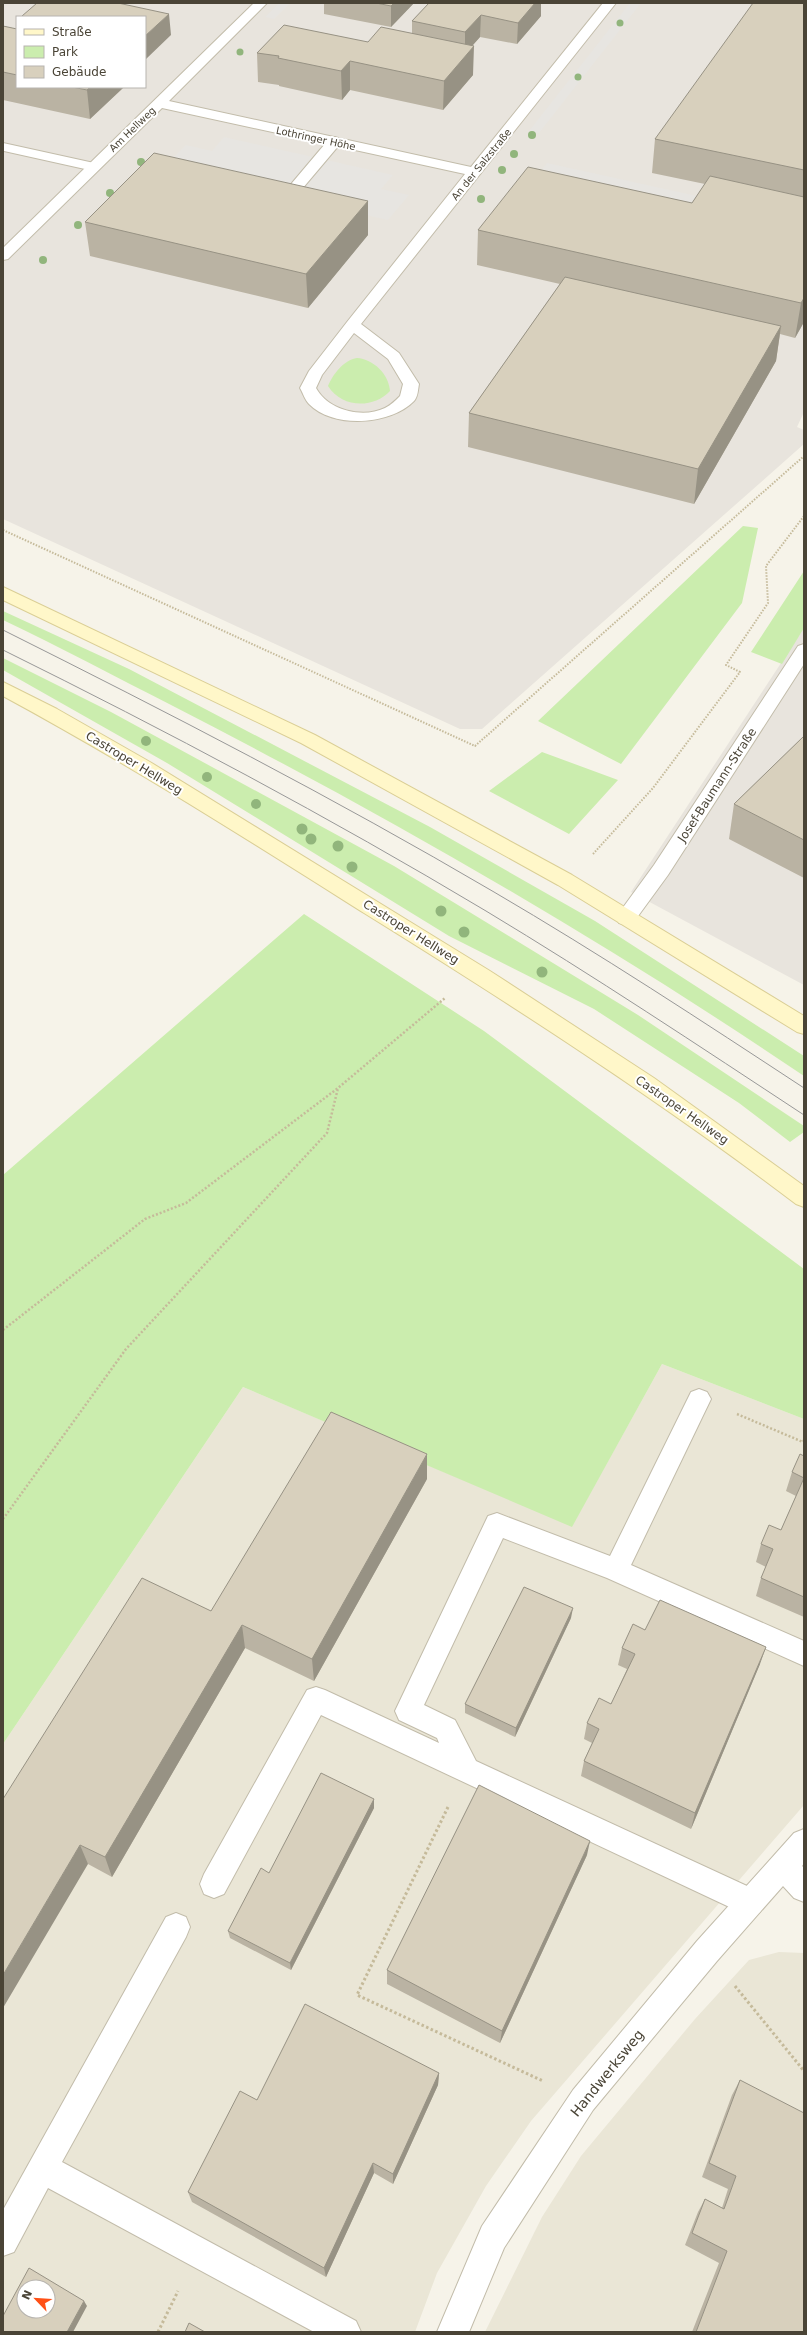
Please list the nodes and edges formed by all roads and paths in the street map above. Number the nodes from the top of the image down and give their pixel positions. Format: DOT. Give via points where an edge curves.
graph roads {
  1 [pos="261,3"];
  2 [pos="610,3"];
  3 [pos="158,103"];
  4 [pos="334,141"];
  5 [pos="4,147"];
  6 [pos="94,167"];
  7 [pos="475,172"];
  8 [pos="297,186"];
  9 [pos="3,256"];
  10 [pos="352,326"];
  11 [pos="804,456"];
  12 [pos="804,516"];
  13 [pos="3,530"];
  14 [pos="3,593"];
  15 [pos="804,650"];
  16 [pos="3,688"];
  17 [pos="565,880"];
  18 [pos="626,918"];
  19 [pos="475,972"];
  20 [pos="804,1026"];
  21 [pos="338,1088"];
  22 [pos="804,1198"];
  23 [pos="3,1330"];
  24 [pos="698,1399"];
  25 [pos="804,1440"];
  26 [pos="3,1519"];
  27 [pos="616,1570"];
  28 [pos="804,1654"];
  29 [pos="467,1770"];
  30 [pos="804,1843"];
  31 [pos="783,1866"];
  32 [pos="214,1884"];
  33 [pos="804,1888"];
  34 [pos="750,1902"];
  35 [pos="176,1927"];
  36 [pos="707,1952"];
  37 [pos="804,2071"];
  38 [pos="583,2100"];
  39 [pos="42,2168"];
  40 [pos="3,2240"];
  41 [pos="345,2332"];
  42 [pos="453,2332"];
  1 -- 3 [label="street, Am Hellweg"];
  2 -- 7 [label="street, An der Salzstraße"];
  3 -- 4 [label="street, Lothringer Höhe"];
  3 -- 6 [label="street, Am Hellweg"];
  4 -- 7 [label="street, Lothringer Höhe"];
  4 -- 8 [label="street"];
  5 -- 6 [label="street"];
  6 -- 9 [label="street, Am Hellweg"];
  7 -- 10 [label="street, An der Salzstraße"];
  10 -- 10 [label="street, An der Salzstraße" via="315,374 308,388 315,401 331,412 371,416 391,411 408,398 411,384 394,356"];
  11 -- 13 [label="path" via="475,746"];
  12 -- 17 [label="path" via="766,566 768,603 726,665 740,672 653,788 594,853"];
  14 -- 17 [label="main road" via="308,739"];
  15 -- 18 [label="street, Josef-Baumann-Straße" via="661,870"];
  16 -- 19 [label="main road, Castroper Hellweg" via="105,745 253,834"];
  17 -- 18 [label="main road"];
  18 -- 20 [label="main road"];
  19 -- 21 [label="path"];
  19 -- 22 [label="main road, Castroper Hellweg" via="599,1052 750,1156"];
  21 -- 23 [label="path" via="186,1203 145,1219"];
  21 -- 26 [label="path" via="327,1133 126,1349"];
  24 -- 25 [label="path" via="803,1442"];
  24 -- 27 [label="street"];
  27 -- 28 [label="street"];
  27 -- 29 [label="street" via="497,1524 408,1711 446,1729"];
  29 -- 32 [label="street" via="316,1699"];
  29 -- 34 [label="street"];
  29 -- 38 [label="path" via="357,1995"];
  30 -- 31 [label="street, Handwerksweg"];
  31 -- 33 [label="street"];
  31 -- 34 [label="street, Handwerksweg"];
  34 -- 36 [label="street, Handwerksweg"];
  35 -- 39 [label="street"];
  36 -- 37 [label="path"];
  36 -- 38 [label="street, Handwerksweg"];
  38 -- 42 [label="street, Handwerksweg" via="493,2237"];
  39 -- 40 [label="street"];
  39 -- 41 [label="street"];
}
